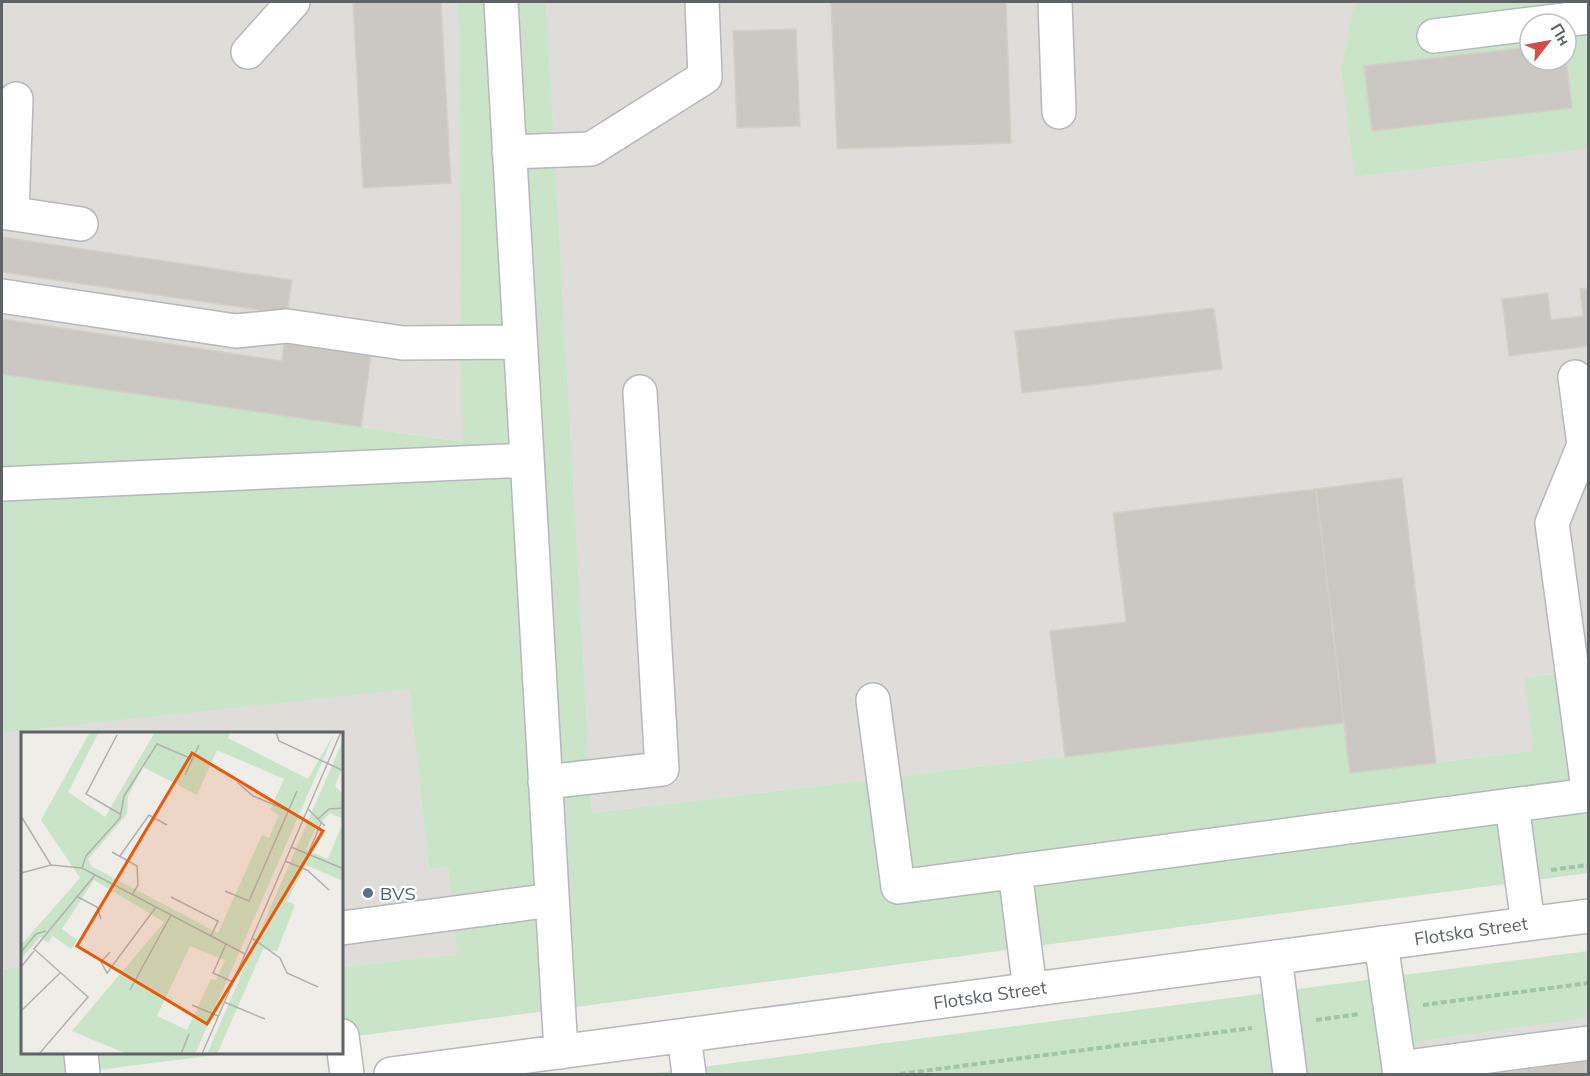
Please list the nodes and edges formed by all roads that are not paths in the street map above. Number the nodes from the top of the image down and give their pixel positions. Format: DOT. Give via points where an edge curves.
graph roads {
  1 [pos="293,2"];
  2 [pos="501,2"];
  3 [pos="702,2"];
  4 [pos="1055,2"];
  5 [pos="1550,11"];
  6 [pos="1588,17"];
  7 [pos="1434,36"];
  8 [pos="248,52"];
  9 [pos="16,99"];
  10 [pos="1059,112"];
  11 [pos="509,152"];
  12 [pos="7,212"];
  13 [pos="81,224"];
  14 [pos="2,296"];
  15 [pos="520,342"];
  16 [pos="1575,377"];
  17 [pos="640,392"];
  18 [pos="527,460"];
  19 [pos="2,484"];
  20 [pos="873,700"];
  21 [pos="545,782"];
  22 [pos="1588,789"];
  23 [pos="1588,795"];
  24 [pos="1512,806"];
  25 [pos="1015,871"];
  26 [pos="552,900"];
  27 [pos="1588,916"];
  28 [pos="1528,924"];
  29 [pos="344,928"];
  30 [pos="1381,943"];
  31 [pos="1275,957"];
  32 [pos="1030,990"];
  33 [pos="684,1036"];
  34 [pos="1588,1043"];
  35 [pos="344,1051"];
  36 [pos="561,1052"];
  37 [pos="81,1055"];
  38 [pos="1400,1071"];
  39 [pos="83,1074"];
  40 [pos="347,1074"];
  41 [pos="391,1074"];
  42 [pos="689,1074"];
  43 [pos="1290,1074"];
  1 -- 8 [label="street"];
  2 -- 11 [label="street"];
  3 -- 11 [label="street" via="705,77 591,149"];
  4 -- 10 [label="street"];
  5 -- 6 [label="street"];
  5 -- 7 [label="street"];
  9 -- 12 [label="street"];
  11 -- 15 [label="street"];
  12 -- 13 [label="street"];
  14 -- 15 [label="street" via="236,331 287,326 403,343"];
  15 -- 18 [label="street"];
  16 -- 22 [label="street" via="1584,445 1552,523"];
  17 -- 21 [label="street" via="662,769"];
  18 -- 19 [label="street"];
  18 -- 21 [label="street"];
  20 -- 25 [label="street" via="898,887"];
  21 -- 26 [label="street"];
  23 -- 24 [label="street"];
  24 -- 25 [label="street"];
  24 -- 28 [label="street"];
  25 -- 32 [label="street"];
  26 -- 29 [label="street"];
  26 -- 36 [label="street"];
  27 -- 28 [label="street, Flotska Street"];
  28 -- 30 [label="street, Flotska Street"];
  30 -- 31 [label="street, Flotska Street"];
  30 -- 38 [label="street"];
  31 -- 32 [label="street, Flotska Street"];
  31 -- 43 [label="street"];
  32 -- 33 [label="street, Flotska Street"];
  33 -- 36 [label="street, Flotska Street"];
  33 -- 42 [label="street"];
  34 -- 38 [label="street"];
  35 -- 40 [label="street"];
  36 -- 41 [label="street, Flotska Street"];
  37 -- 39 [label="street"];
}
